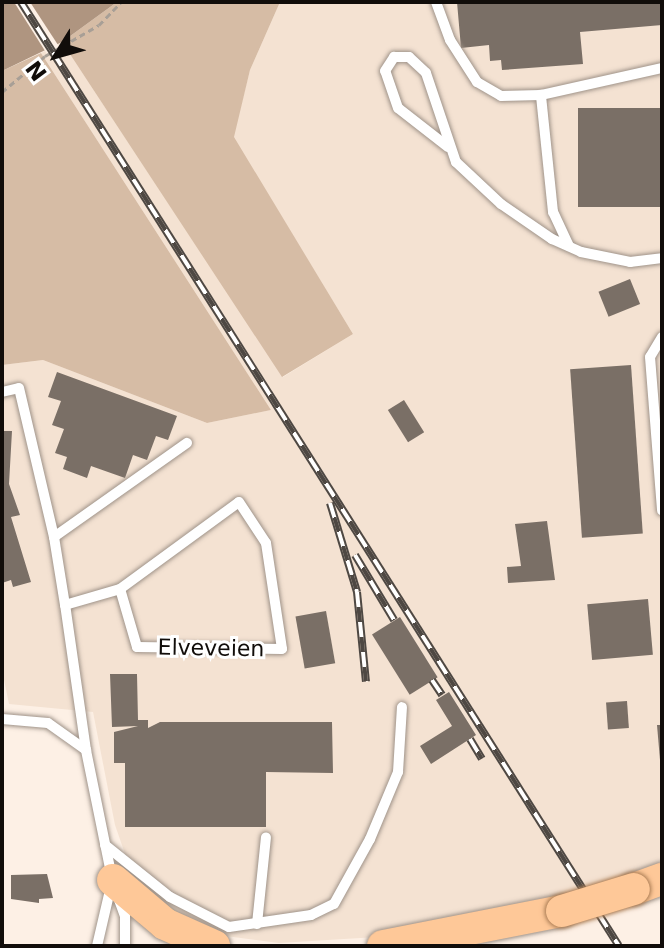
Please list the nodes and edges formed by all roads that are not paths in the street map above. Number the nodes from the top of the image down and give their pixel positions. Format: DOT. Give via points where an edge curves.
graph roads {
  1 [pos="436,2"];
  2 [pos="662,68"];
  3 [pos="541,95"];
  4 [pos="448,147"];
  5 [pos="569,246"];
  6 [pos="662,258"];
  7 [pos="662,337"];
  8 [pos="2,392"];
  9 [pos="187,443"];
  10 [pos="662,511"];
  11 [pos="54,537"];
  12 [pos="120,589"];
  13 [pos="65,605"];
  14 [pos="402,707"];
  15 [pos="2,719"];
  16 [pos="86,750"];
  17 [pos="266,837"];
  18 [pos="105,845"];
  19 [pos="113,880"];
  20 [pos="650,895"];
  21 [pos="568,920"];
  22 [pos="257,924"];
  23 [pos="97,946"];
  24 [pos="125,946"];
  25 [pos="214,946"];
  26 [pos="383,946"];
  27 [pos="503,946"];
  1 -- 3 [label="lane" via="450,40 477,82 501,96"];
  2 -- 3 [label="lane"];
  3 -- 5 [label="lane" via="553,212"];
  4 -- 4 [label="lane" via="432,81 409,57 394,57 385,71 398,108"];
  4 -- 5 [label="lane" via="491,196"];
  5 -- 6 [label="lane" via="630,262"];
  7 -- 10 [label="lane" via="650,357"];
  8 -- 11 [label="lane" via="19,388"];
  9 -- 11 [label="lane"];
  11 -- 13 [label="lane"];
  12 -- 12 [label="lane, Elveveien" via="239,502 266,543 282,649 137,647"];
  12 -- 13 [label="lane, Elveveien"];
  13 -- 16 [label="lane"];
  14 -- 22 [label="lane" via="398,772 334,904 311,915"];
  15 -- 16 [label="lane" via="48,723"];
  16 -- 18 [label="lane"];
  17 -- 22 [label="lane"];
  18 -- 19 [label="lane"];
  18 -- 22 [label="lane" via="170,897 229,927"];
  19 -- 23 [label="lane"];
  19 -- 24 [label="lane" via="125,916"];
  19 -- 25 [label="highway" via="165,924"];
  20 -- 21 [label="highway"];
  21 -- 26 [label="highway"];
  21 -- 27 [label="highway"];
}
